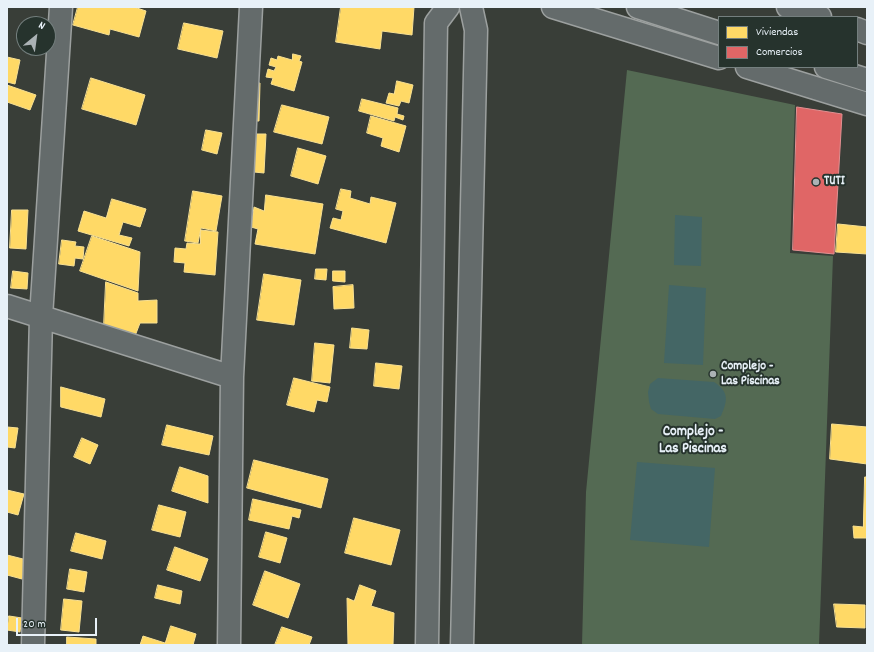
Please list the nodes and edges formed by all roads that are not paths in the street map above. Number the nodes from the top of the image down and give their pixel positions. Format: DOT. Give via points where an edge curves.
graph roads {
  1 [pos="61,7"];
  2 [pos="251,7"];
  3 [pos="448,7"];
  4 [pos="471,7"];
  5 [pos="553,7"];
  6 [pos="638,7"];
  7 [pos="788,7"];
  8 [pos="818,16"];
  9 [pos="718,33"];
  10 [pos="718,58"];
  11 [pos="750,68"];
  12 [pos="829,68"];
  13 [pos="867,80"];
  14 [pos="867,104"];
  15 [pos="7,306"];
  16 [pos="42,316"];
  17 [pos="232,377"];
  18 [pos="33,645"];
  19 [pos="229,645"];
  20 [pos="427,645"];
  21 [pos="462,645"];
  1 -- 16 [label="street"];
  2 -- 17 [label="street"];
  3 -- 20 [label="street" via="436,23"];
  4 -- 21 [label="street" via="476,30"];
  5 -- 10 [label="street"];
  6 -- 9 [label="street"];
  7 -- 8 [label="street"];
  11 -- 14 [label="street"];
  12 -- 13 [label="street"];
  15 -- 16 [label="street"];
  16 -- 17 [label="street"];
  16 -- 18 [label="street"];
  17 -- 19 [label="street"];
}
